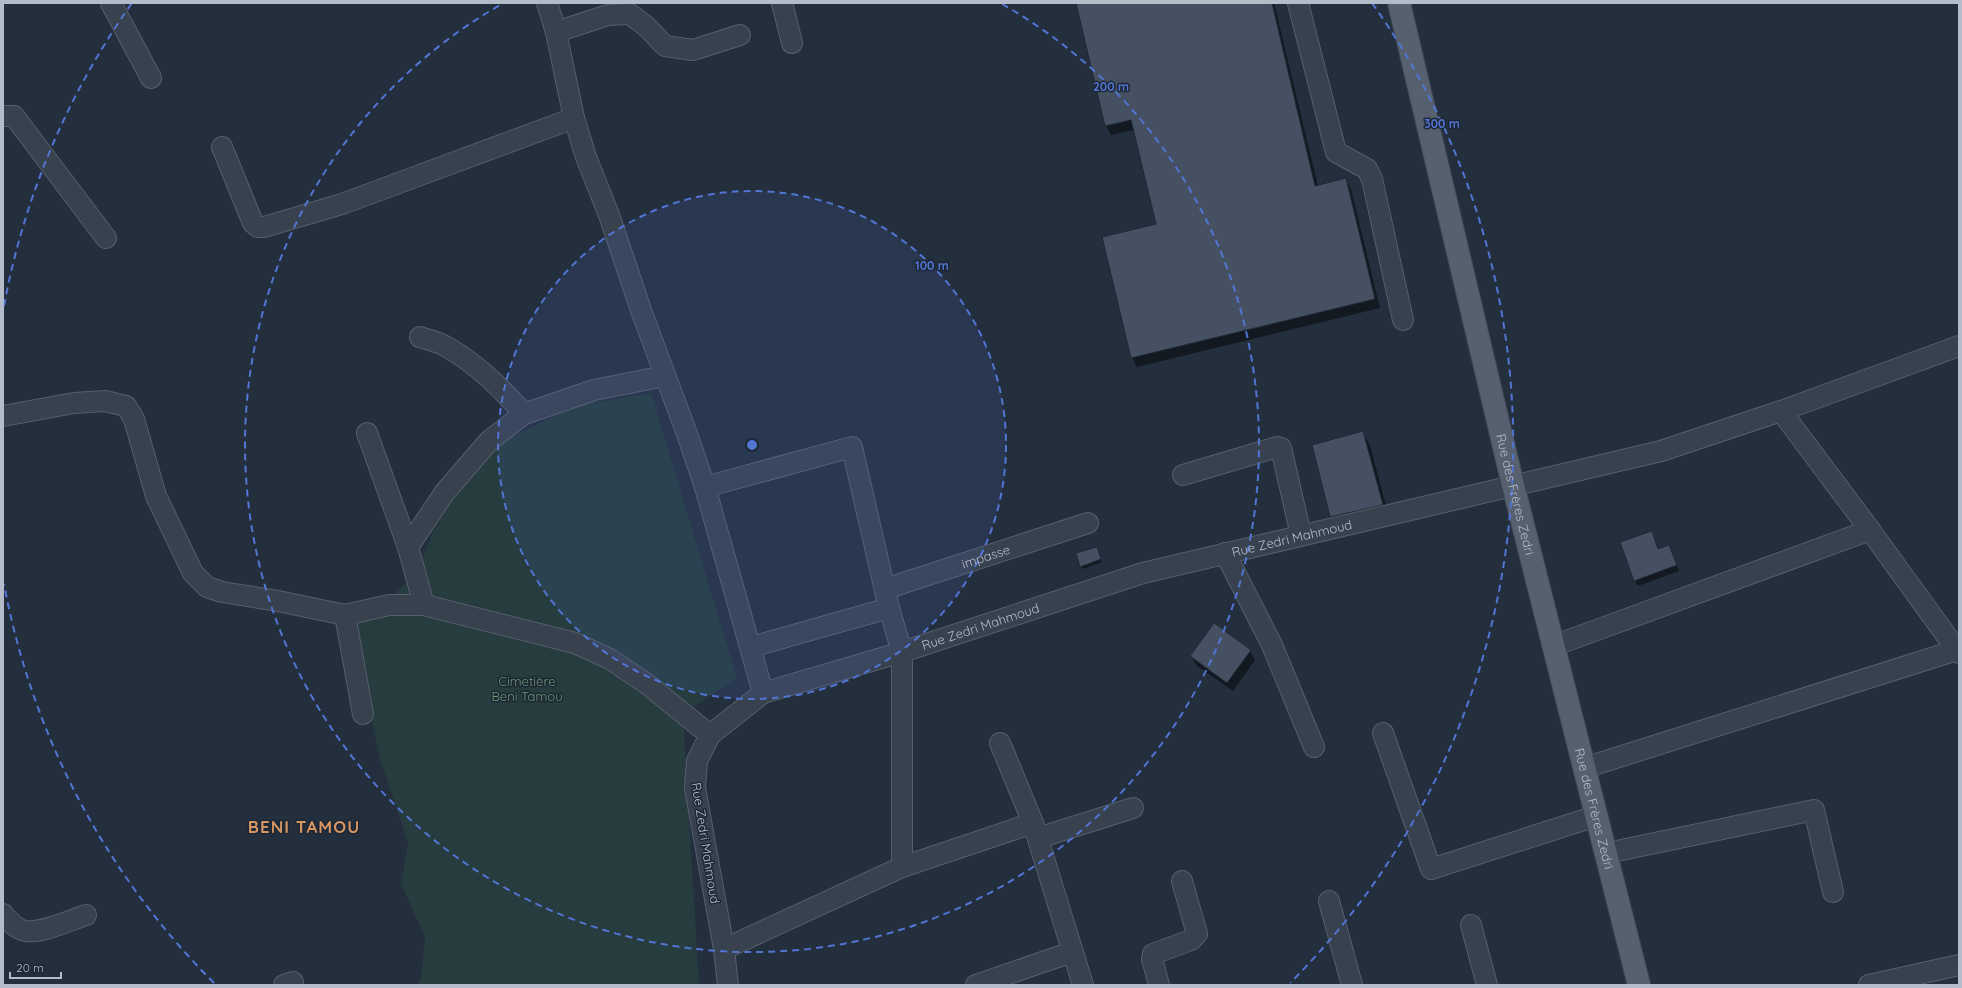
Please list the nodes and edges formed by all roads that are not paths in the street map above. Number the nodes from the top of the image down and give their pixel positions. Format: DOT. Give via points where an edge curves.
graph roads {
  1 [pos="111,3"];
  2 [pos="547,3"];
  3 [pos="782,3"];
  4 [pos="1298,3"];
  5 [pos="1399,3"];
  6 [pos="556,32"];
  7 [pos="740,35"];
  8 [pos="792,43"];
  9 [pos="150,78"];
  10 [pos="3,116"];
  11 [pos="574,118"];
  12 [pos="222,147"];
  13 [pos="106,238"];
  14 [pos="1403,320"];
  15 [pos="420,338"];
  16 [pos="1959,346"];
  17 [pos="666,376"];
  18 [pos="1781,411"];
  19 [pos="524,414"];
  20 [pos="3,416"];
  21 [pos="367,433"];
  22 [pos="1183,475"];
  23 [pos="1513,485"];
  24 [pos="705,487"];
  25 [pos="1088,523"];
  26 [pos="1870,530"];
  27 [pos="1301,535"];
  28 [pos="408,547"];
  29 [pos="1225,553"];
  30 [pos="885,588"];
  31 [pos="424,605"];
  32 [pos="889,608"];
  33 [pos="345,615"];
  34 [pos="751,646"];
  35 [pos="1553,646"];
  36 [pos="902,652"];
  37 [pos="1958,652"];
  38 [pos="763,693"];
  39 [pos="363,714"];
  40 [pos="1383,733"];
  41 [pos="710,735"];
  42 [pos="1000,743"];
  43 [pos="1314,747"];
  44 [pos="1584,768"];
  45 [pos="1133,808"];
  46 [pos="1596,816"];
  47 [pos="1036,830"];
  48 [pos="1606,853"];
  49 [pos="902,867"];
  50 [pos="1182,881"];
  51 [pos="1833,892"];
  52 [pos="1329,901"];
  53 [pos="3,914"];
  54 [pos="86,915"];
  55 [pos="1471,925"];
  56 [pos="724,949"];
  57 [pos="1072,952"];
  58 [pos="1959,965"];
  59 [pos="728,985"];
  60 [pos="976,985"];
  61 [pos="1083,985"];
  62 [pos="1159,985"];
  63 [pos="1352,985"];
  64 [pos="1487,985"];
  65 [pos="1639,985"];
  66 [pos="1869,985"];
  1 -- 9 [label="street"];
  2 -- 6 [label="street"];
  3 -- 8 [label="street"];
  4 -- 14 [label="street" via="1336,152 1367,169 1372,179"];
  5 -- 23 [label="main road, Rue des Frères Zedri"];
  6 -- 7 [label="street" via="608,15 630,14 665,46 693,50"];
  6 -- 11 [label="street"];
  10 -- 13 [label="street" via="14,116"];
  11 -- 12 [label="street" via="342,204 264,227 258,227 253,223"];
  11 -- 17 [label="street"];
  15 -- 19 [label="street" via="446,346 475,366 499,386"];
  16 -- 18 [label="street, Rue Zedri Mahmoud"];
  17 -- 19 [label="street" via="594,390"];
  17 -- 24 [label="street"];
  18 -- 23 [label="street, Rue Zedri Mahmoud" via="1661,451"];
  18 -- 26 [label="street"];
  19 -- 28 [label="street" via="489,441 445,492"];
  20 -- 33 [label="street" via="74,403 105,401 126,406 134,419 156,496 194,572 207,587"];
  21 -- 28 [label="street"];
  22 -- 27 [label="street" via="1277,447 1281,448"];
  23 -- 27 [label="street, Rue Zedri Mahmoud"];
  23 -- 35 [label="main road, Rue des Frères Zedri"];
  24 -- 30 [label="street" via="852,447"];
  24 -- 34 [label="street"];
  25 -- 30 [label="street, impasse"];
  26 -- 35 [label="street"];
  26 -- 37 [label="street"];
  27 -- 29 [label="street, Rue Zedri Mahmoud"];
  28 -- 31 [label="street"];
  29 -- 36 [label="street, Rue Zedri Mahmoud" via="1143,573"];
  29 -- 43 [label="street" via="1272,645"];
  30 -- 32 [label="street"];
  31 -- 33 [label="street" via="389,605"];
  31 -- 41 [label="street" via="575,643 610,659 647,684"];
  32 -- 34 [label="street"];
  32 -- 36 [label="street"];
  33 -- 39 [label="street"];
  34 -- 38 [label="street"];
  35 -- 44 [label="main road, Rue des Frères Zedri"];
  36 -- 38 [label="street, Rue Zedri Mahmoud"];
  36 -- 49 [label="street"];
  37 -- 44 [label="street"];
  38 -- 41 [label="street, Rue Zedri Mahmoud"];
  40 -- 46 [label="street" via="1431,869"];
  41 -- 56 [label="street, Rue Zedri Mahmoud" via="697,761 695,788"];
  42 -- 47 [label="street"];
  44 -- 46 [label="main road, Rue des Frères Zedri"];
  45 -- 47 [label="street"];
  46 -- 48 [label="main road, Rue des Frères Zedri"];
  47 -- 49 [label="street"];
  47 -- 57 [label="street"];
  48 -- 51 [label="street" via="1814,810"];
  48 -- 65 [label="main road, Rue des Frères Zedri"];
  49 -- 56 [label="street"];
  50 -- 62 [label="street" via="1197,934 1191,940 1153,954"];
  52 -- 63 [label="street"];
  53 -- 54 [label="street" via="23,931 36,931"];
  55 -- 64 [label="street"];
  56 -- 59 [label="street, Rue Zedri Mahmoud"];
  57 -- 60 [label="street"];
  57 -- 61 [label="street"];
  58 -- 66 [label="street"];
}
